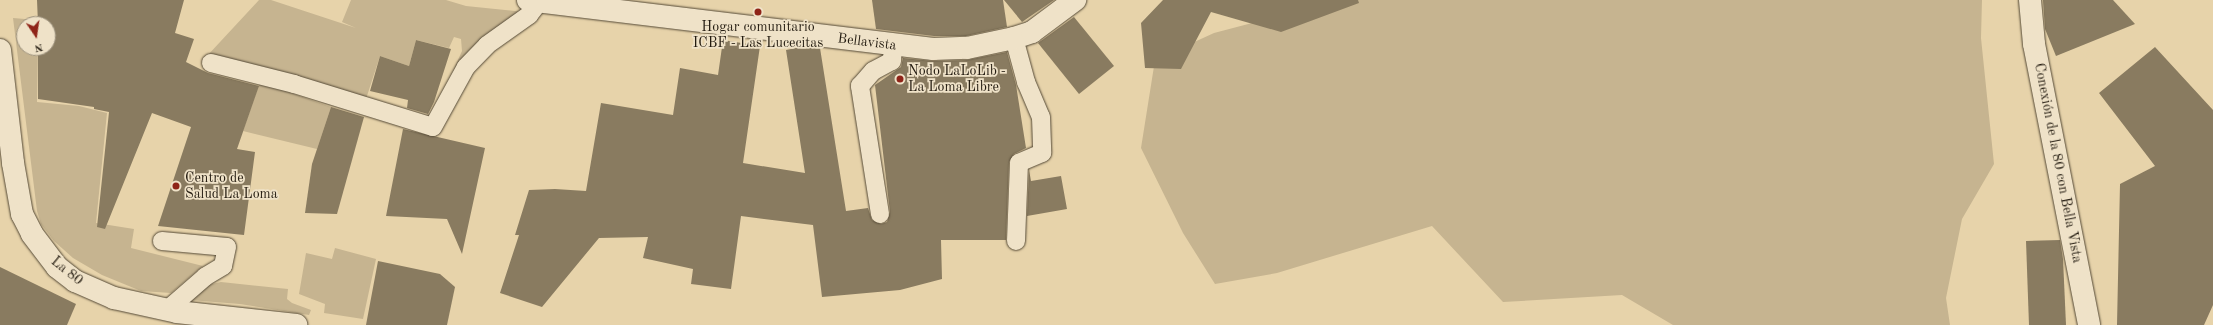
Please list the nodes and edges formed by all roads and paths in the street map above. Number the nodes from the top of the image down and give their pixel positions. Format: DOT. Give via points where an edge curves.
graph roads {
  1 [pos="1075,0"];
  2 [pos="2030,0"];
  3 [pos="534,1"];
  4 [pos="1014,38"];
  5 [pos="893,45"];
  6 [pos="0,50"];
  7 [pos="211,64"];
  8 [pos="880,214"];
  9 [pos="162,241"];
  10 [pos="1016,241"];
  11 [pos="158,314"];
  12 [pos="296,325"];
  13 [pos="2089,325"];
  1 -- 4 [label="street, Bellavista" via="1032,32"];
  2 -- 13 [label="street, Conexión de la 80 con Bella Vista" via="2034,44"];
  3 -- 5 [label="street, Bellavista"];
  3 -- 7 [label="lane" via="529,15 487,45 466,67 432,127 294,84"];
  4 -- 5 [label="street, Bellavista" via="967,48 933,49"];
  4 -- 10 [label="lane" via="1026,82 1041,117 1042,153 1019,163"];
  5 -- 8 [label="lane" via="892,61 873,71 860,86"];
  6 -- 11 [label="street, La 80" via="21,208 32,234 57,266 75,281"];
  9 -- 11 [label="lane" via="227,246 223,266"];
  11 -- 12 [label="street, La 80"];
}
